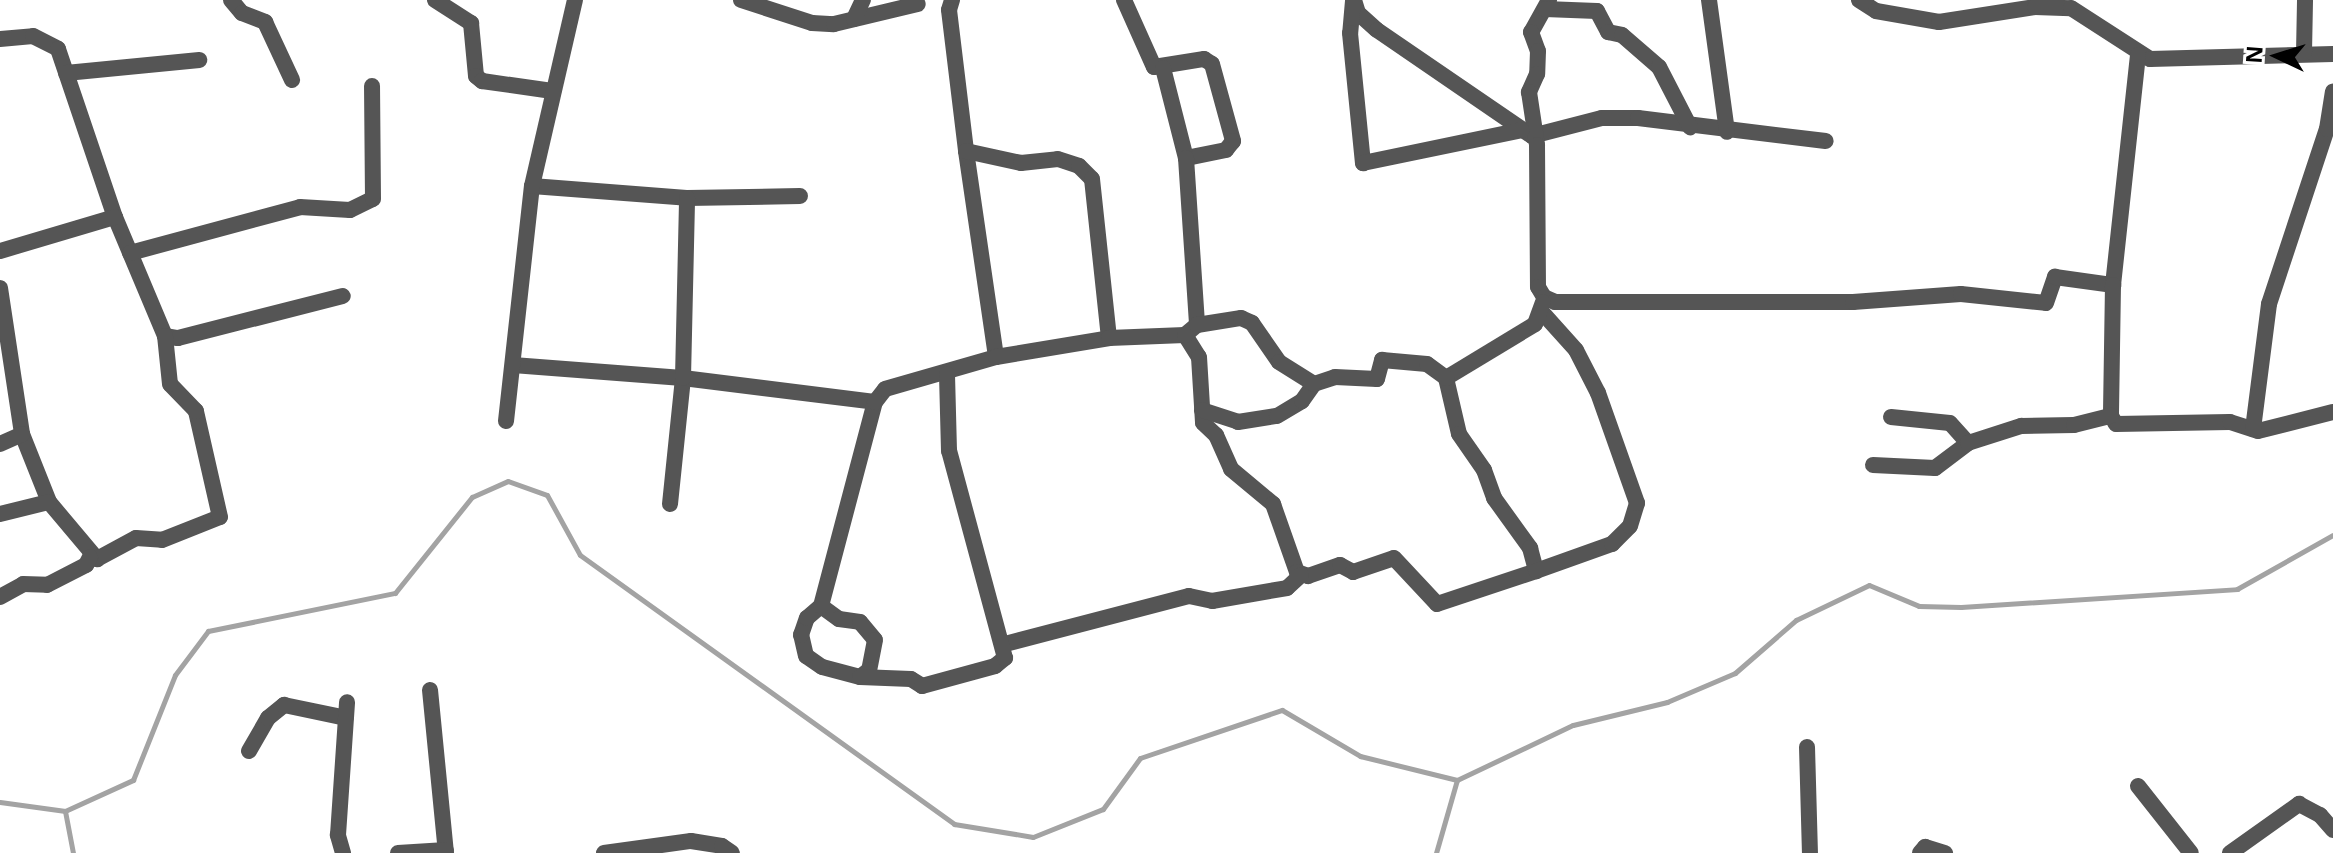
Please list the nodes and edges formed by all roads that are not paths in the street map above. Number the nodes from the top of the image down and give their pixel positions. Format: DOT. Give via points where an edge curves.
graph roads {
  1 [pos="231,0"];
  2 [pos="435,0"];
  3 [pos="575,0"];
  4 [pos="741,0"];
  5 [pos="863,0"];
  6 [pos="897,0"];
  7 [pos="1124,0"];
  8 [pos="1354,0"];
  9 [pos="1709,0"];
  10 [pos="1859,0"];
  11 [pos="2305,0"];
  12 [pos="1545,3"];
  13 [pos="918,4"];
  14 [pos="951,5"];
  15 [pos="854,19"];
  16 [pos="0,39"];
  17 [pos="2304,53"];
  18 [pos="2333,54"];
  19 [pos="2138,55"];
  20 [pos="199,60"];
  21 [pos="1163,68"];
  22 [pos="66,73"];
  23 [pos="292,80"];
  24 [pos="372,86"];
  25 [pos="552,91"];
  26 [pos="2333,91"];
  27 [pos="1690,127"];
  28 [pos="1727,132"];
  29 [pos="1527,133"];
  30 [pos="1826,141"];
  31 [pos="966,151"];
  32 [pos="1186,158"];
  33 [pos="532,186"];
  34 [pos="800,196"];
  35 [pos="687,198"];
  36 [pos="115,217"];
  37 [pos="0,251"];
  38 [pos="130,253"];
  39 [pos="2113,285"];
  40 [pos="0,288"];
  41 [pos="343,296"];
  42 [pos="1542,304"];
  43 [pos="1191,330"];
  44 [pos="165,336"];
  45 [pos="1109,338"];
  46 [pos="996,357"];
  47 [pos="513,365"];
  48 [pos="947,374"];
  49 [pos="683,378"];
  50 [pos="1446,378"];
  51 [pos="1314,384"];
  52 [pos="875,402"];
  53 [pos="1202,410"];
  54 [pos="2333,412"];
  55 [pos="2111,416"];
  56 [pos="1891,417"];
  57 [pos="506,421"];
  58 [pos="2253,429"];
  59 [pos="22,434"];
  60 [pos="1968,443"];
  61 [pos="0,444"];
  62 [pos="1873,465"];
  63 [pos="49,502"];
  64 [pos="670,504"];
  65 [pos="0,514"];
  66 [pos="90,557"];
  67 [pos="1536,571"];
  68 [pos="1301,575"];
  69 [pos="0,597"];
  70 [pos="821,606"];
  71 [pos="1005,644"];
  72 [pos="860,677"];
  73 [pos="430,690"];
  74 [pos="1807,747"];
  75 [pos="249,751"];
  76 [pos="2138,786"];
  77 [pos="2333,830"];
  78 [pos="446,851"];
  79 [pos="343,853"];
  80 [pos="398,853"];
  81 [pos="604,853"];
  82 [pos="732,853"];
  83 [pos="1810,853"];
  84 [pos="1920,853"];
  85 [pos="1945,853"];
  86 [pos="2191,853"];
  87 [pos="2230,853"];
  1 -- 23 [label="street" via="242,13 265,22"];
  2 -- 25 [label="street" via="471,23 476,76 482,81"];
  3 -- 25 [label="street"];
  4 -- 15 [label="street" via="812,23"];
  5 -- 15 [label="street"];
  6 -- 13 [label="street"];
  7 -- 21 [label="street" via="1147,61"];
  8 -- 29 [label="street" via="1358,13 1377,30"];
  8 -- 29 [label="street" via="1350,33 1363,163"];
  9 -- 28 [label="street"];
  10 -- 19 [label="street" via="1876,11 1939,22 2035,7 2071,8"];
  11 -- 17 [label="street"];
  12 -- 27 [label="street" via="1597,11 1608,32 1622,35 1626,44 1659,67"];
  12 -- 29 [label="street" via="1530,36 1538,51"];
  13 -- 14 [label="street"];
  13 -- 15 [label="street"];
  14 -- 31 [label="street"];
  16 -- 22 [label="street" via="45,39 58,49"];
  17 -- 18 [label="street"];
  17 -- 19 [label="street"];
  19 -- 39 [label="street"];
  20 -- 22 [label="street"];
  21 -- 32 [label="street"];
  21 -- 32 [label="street" via="1204,59 1212,64 1233,141 1226,150"];
  22 -- 36 [label="street"];
  24 -- 38 [label="street" via="373,199 350,210 300,207"];
  25 -- 33 [label="street"];
  26 -- 58 [label="street" via="2327,129 2269,304"];
  27 -- 28 [label="street"];
  27 -- 29 [label="street" via="1602,118"];
  28 -- 30 [label="street"];
  29 -- 42 [label="street" via="1537,145"];
  31 -- 45 [label="street" via="1021,163 1058,159 1079,166 1092,179"];
  31 -- 46 [label="street"];
  32 -- 43 [label="street"];
  33 -- 35 [label="street"];
  33 -- 47 [label="street"];
  34 -- 35 [label="street"];
  35 -- 49 [label="street"];
  36 -- 37 [label="street"];
  36 -- 38 [label="street"];
  38 -- 44 [label="street"];
  39 -- 42 [label="street" via="2055,277 2046,303 1961,294 1853,302"];
  39 -- 55 [label="street"];
  40 -- 59 [label="street"];
  41 -- 44 [label="street" via="178,338"];
  42 -- 50 [label="street" via="1535,324"];
  42 -- 67 [label="street" via="1576,350 1598,393 1637,503 1630,526 1612,544"];
  43 -- 45 [label="street"];
  43 -- 51 [label="street" via="1247,320 1279,362"];
  43 -- 53 [label="street" via="1199,357"];
  44 -- 66 [label="street" via="170,384 196,411 220,517 162,540 136,538 104,559"];
  45 -- 46 [label="street"];
  46 -- 48 [label="street"];
  47 -- 49 [label="street"];
  47 -- 57 [label="street"];
  48 -- 52 [label="street" via="885,389"];
  48 -- 71 [label="street" via="949,451 982,582"];
  49 -- 52 [label="street"];
  49 -- 64 [label="street"];
  50 -- 51 [label="street" via="1427,364 1382,360 1377,379 1335,377"];
  50 -- 67 [label="street" via="1459,434 1484,470 1494,498 1530,548"];
  51 -- 53 [label="street" via="1302,401 1277,416 1238,422"];
  52 -- 70 [label="street"];
  53 -- 68 [label="street" via="1203,423 1216,435 1226,463 1273,504"];
  54 -- 58 [label="street"];
  55 -- 58 [label="street" via="2116,424 2230,422"];
  55 -- 60 [label="street" via="2074,425 2021,426"];
  56 -- 60 [label="street" via="1950,423"];
  59 -- 61 [label="street"];
  59 -- 63 [label="street"];
  60 -- 62 [label="street" via="1935,468"];
  63 -- 65 [label="street"];
  63 -- 66 [label="street"];
  66 -- 69 [label="street" via="86,565 47,585 23,584"];
  67 -- 68 [label="street" via="1437,604 1394,558 1353,572 1340,565"];
  68 -- 71 [label="street" via="1287,588 1212,601 1189,596"];
  70 -- 72 [label="street" via="868,628 875,640 872,660"];
  70 -- 72 [label="street" via="807,618 801,635 806,656 822,667"];
  71 -- 72 [label="street" via="1005,658 995,666 922,686 911,679"];
  73 -- 78 [label="street"];
  74 -- 83 [label="street"];
  75 -- 79 [label="street" via="268,718 284,705 346,710 338,835"];
  76 -- 86 [label="street"];
  77 -- 87 [label="street" via="2320,815 2299,804"];
  78 -- 80 [label="street"];
  81 -- 82 [label="street" via="691,841"];
  84 -- 85 [label="street" via="1925,847"];
}
